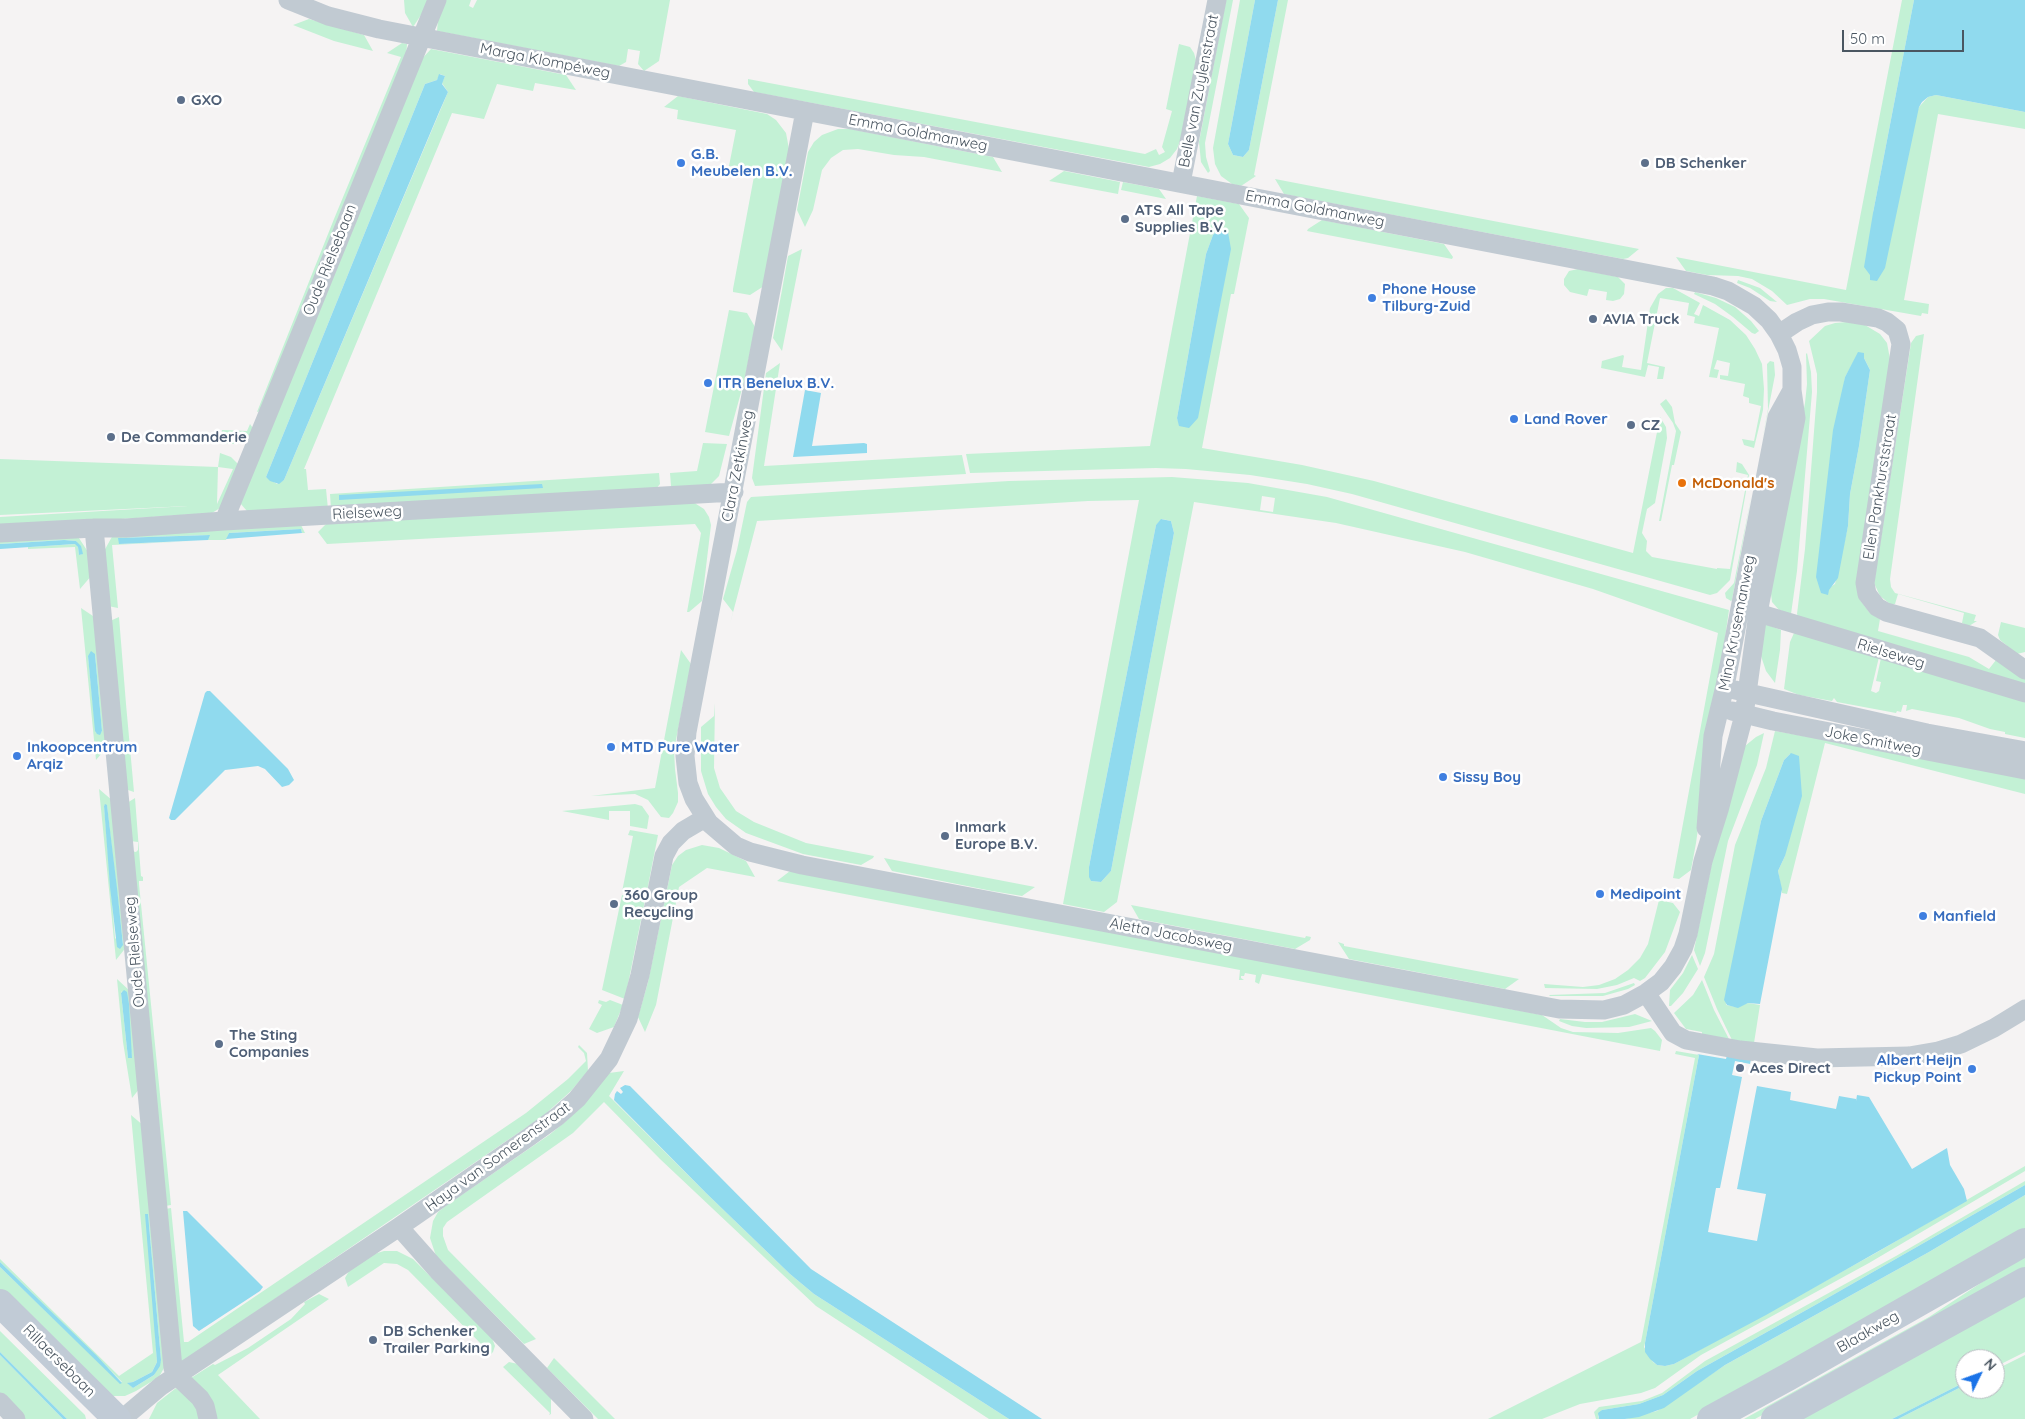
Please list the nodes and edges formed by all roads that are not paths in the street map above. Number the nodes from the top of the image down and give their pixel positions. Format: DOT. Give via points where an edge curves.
graph roads {
  1 [pos="288,0"];
  2 [pos="437,0"];
  3 [pos="1217,0"];
  4 [pos="421,38"];
  5 [pos="805,112"];
  6 [pos="1181,183"];
  7 [pos="1779,334"];
  8 [pos="1792,390"];
  9 [pos="734,492"];
  10 [pos="224,521"];
  11 [pos="94,528"];
  12 [pos="0,533"];
  13 [pos="1758,613"];
  14 [pos="2025,670"];
  15 [pos="1725,687"];
  16 [pos="1748,692"];
  17 [pos="2025,693"];
  18 [pos="1721,708"];
  19 [pos="1744,715"];
  20 [pos="2025,752"];
  21 [pos="2025,770"];
  22 [pos="705,818"];
  23 [pos="1703,861"];
  24 [pos="1646,993"];
  25 [pos="2025,1009"];
  26 [pos="399,1227"];
  27 [pos="2025,1242"];
  28 [pos="2025,1281"];
  29 [pos="0,1303"];
  30 [pos="0,1324"];
  31 [pos="177,1376"];
  32 [pos="0,1402"];
  33 [pos="16,1419"];
  34 [pos="96,1419"];
  35 [pos="117,1419"];
  36 [pos="122,1419"];
  37 [pos="208,1419"];
  38 [pos="584,1419"];
  39 [pos="1711,1419"];
  40 [pos="1775,1419"];
  1 -- 4 [label="street, Marga Klompéweg" via="328,16"];
  2 -- 4 [label="street, Oude Rielsebaan"];
  3 -- 6 [label="street, Belle van Zuylenstraat"];
  4 -- 5 [label="street, Marga Klompéweg"];
  4 -- 10 [label="street, Oude Rielsebaan"];
  5 -- 6 [label="street, Emma Goldmanweg"];
  5 -- 9 [label="street, Clara Zetkinweg"];
  6 -- 7 [label="street, Emma Goldmanweg" via="1713,286 1754,306"];
  7 -- 8 [label="street, Mina Krusemanweg" via="1792,367"];
  7 -- 14 [label="street, Ellen Pankhurststraat" via="1812,315 1828,312 1878,318 1897,330 1901,344 1865,583 1867,594 1877,607 1886,612 1980,638"];
  8 -- 13 [label="street, Mina Krusemanweg" via="1796,418"];
  8 -- 15 [label="street, Mina Krusemanweg" via="1777,417"];
  9 -- 10 [label="street, Rielseweg"];
  9 -- 22 [label="street, Clara Zetkinweg" via="684,756 688,783"];
  10 -- 11 [label="street, Rielseweg"];
  11 -- 12 [label="street, Rielseweg"];
  11 -- 31 [label="street, Oude Rielseweg" via="173,1368"];
  13 -- 16 [label="street, Mina Krusemanweg"];
  13 -- 17 [label="street, Rielseweg"];
  15 -- 16 [label="street, Joke Smitweg"];
  15 -- 18 [label="street, Mina Krusemanweg"];
  16 -- 19 [label="street, Mina Krusemanweg"];
  16 -- 20 [label="street, Joke Smitweg"];
  18 -- 19 [label="street, Joke Smitweg"];
  18 -- 23 [label="street, Mina Krusemanweg" via="1713,736"];
  19 -- 21 [label="street, Joke Smitweg"];
  19 -- 23 [label="street, Mina Krusemanweg"];
  22 -- 24 [label="street, Aletta Jacobsweg" via="736,846 802,865 1550,1007 1604,1010 1624,1006"];
  22 -- 26 [label="street, Haya van Somerenstraat" via="682,831 664,856 635,998 609,1059 577,1099 558,1116"];
  23 -- 24 [label="street, Mina Krusemanweg" via="1683,949 1673,967"];
  24 -- 25 [label="street" via="1673,1033 1686,1040 1740,1050 1817,1058 1909,1056 1938,1052 1994,1028"];
  26 -- 31 [label="street, Haya van Somerenstraat"];
  26 -- 38 [label="street"];
  27 -- 39 [label="main road, Blaakweg"];
  28 -- 40 [label="main road, Blaakweg"];
  29 -- 35 [label="main road, Rillaersebaan"];
  30 -- 34 [label="main road, Rillaersebaan"];
  31 -- 36 [label="street"];
  31 -- 37 [label="street" via="200,1398"];
  32 -- 33 [label="street"];
}
